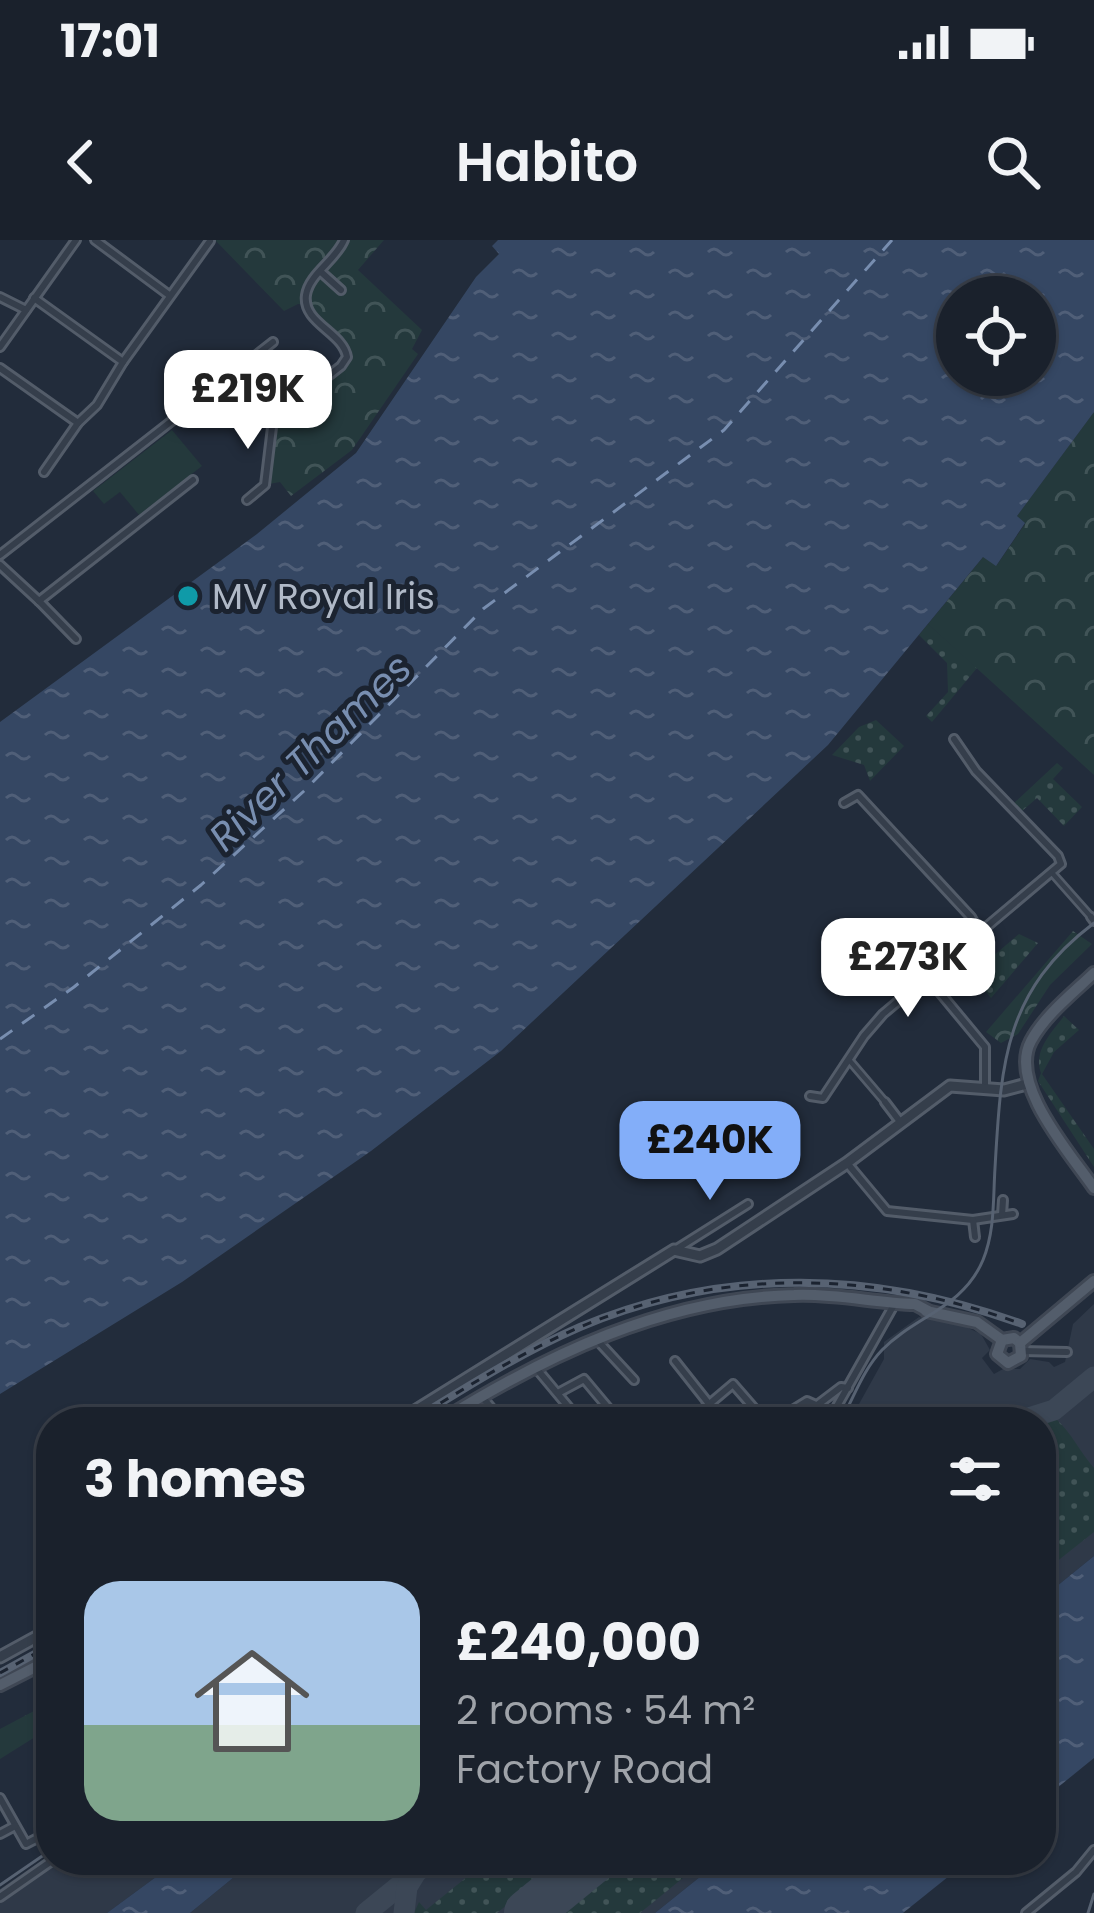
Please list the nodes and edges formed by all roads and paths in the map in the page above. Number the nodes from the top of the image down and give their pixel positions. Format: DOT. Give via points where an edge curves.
graph roads {
  1 [pos="76,240"];
  2 [pos="95,240"];
  3 [pos="344,240"];
  4 [pos="210,241"];
  5 [pos="321,272"];
  6 [pos="341,290"];
  7 [pos="170,296"];
  8 [pos="0,297"];
  9 [pos="34,298"];
  10 [pos="26,310"];
  11 [pos="273,342"];
  12 [pos="0,347"];
  13 [pos="123,362"];
  14 [pos="0,368"];
  15 [pos="78,424"];
  16 [pos="44,472"];
  17 [pos="193,480"];
  18 [pos="247,500"];
  19 [pos="0,555"];
  20 [pos="0,565"];
  21 [pos="39,601"];
  22 [pos="76,639"];
  23 [pos="955,740"];
  24 [pos="844,803"];
  25 [pos="1053,874"];
  26 [pos="1092,919"];
  27 [pos="980,933"];
  28 [pos="1094,974"];
  29 [pos="927,977"];
  30 [pos="849,1059"];
  31 [pos="1027,1084"];
  32 [pos="985,1086"];
  33 [pos="810,1096"];
  34 [pos="885,1102"];
  35 [pos="901,1123"];
  36 [pos="847,1163"];
  37 [pos="1094,1188"];
  38 [pos="1003,1200"];
  39 [pos="748,1204"];
  40 [pos="1013,1214"];
  41 [pos="1002,1215"];
  42 [pos="973,1220"];
  43 [pos="975,1237"];
  44 [pos="674,1250"];
  45 [pos="1094,1281"];
  46 [pos="896,1303"];
  47 [pos="596,1339"];
  48 [pos="1002,1340"];
  49 [pos="1022,1347"];
  50 [pos="1055,1352"];
  51 [pos="1067,1352"];
  52 [pos="674,1361"];
  53 [pos="1059,1364"];
  54 [pos="534,1365"];
  55 [pos="596,1375"];
  56 [pos="634,1380"];
  57 [pos="586,1382"];
  58 [pos="849,1388"];
  59 [pos="557,1393"];
  60 [pos="481,1395"];
  61 [pos="828,1398"];
  62 [pos="709,1405"];
  63 [pos="816,1406"];
  64 [pos="421,1407"];
  65 [pos="462,1407"];
  66 [pos="491,1407"];
  67 [pos="569,1407"];
  68 [pos="612,1407"];
  69 [pos="707,1407"];
  70 [pos="755,1407"];
  71 [pos="795,1407"];
  72 [pos="819,1407"];
  73 [pos="826,1407"];
  74 [pos="839,1407"];
  75 [pos="36,1637"];
  76 [pos="0,1657"];
  77 [pos="36,1666"];
  78 [pos="0,1685"];
  79 [pos="0,1798"];
  80 [pos="15,1826"];
  81 [pos="0,1834"];
  82 [pos="36,1842"];
  83 [pos="1094,1850"];
  84 [pos="36,1872"];
  85 [pos="0,1897"];
  86 [pos="1026,1913"];
  1 -- 9 [label="street"];
  2 -- 7 [label="street"];
  3 -- 5 [label="street"];
  4 -- 7 [label="street"];
  5 -- 6 [label="street"];
  5 -- 18 [label="street" via="306,304 347,357 273,418 265,485"];
  7 -- 13 [label="street"];
  8 -- 10 [label="street"];
  9 -- 10 [label="street"];
  9 -- 13 [label="street"];
  10 -- 12 [label="street"];
  11 -- 19 [label="street"];
  13 -- 15 [label="street"];
  14 -- 15 [label="street"];
  15 -- 16 [label="street"];
  17 -- 21 [label="street"];
  20 -- 21 [label="street"];
  21 -- 22 [label="street"];
  23 -- 25 [label="street" via="1058,856"];
  24 -- 27 [label="street" via="858,795"];
  25 -- 26 [label="street"];
  25 -- 27 [label="street"];
  27 -- 29 [label="street"];
  28 -- 31 [label="main road" via="1030,1043"];
  29 -- 30 [label="street"];
  29 -- 32 [label="street" via="985,1047"];
  30 -- 33 [label="street" via="823,1098"];
  30 -- 34 [label="street"];
  31 -- 32 [label="street"];
  31 -- 37 [label="main road"];
  32 -- 35 [label="street" via="950,1086"];
  34 -- 35 [label="street"];
  35 -- 36 [label="street"];
  36 -- 42 [label="street" via="886,1211"];
  36 -- 44 [label="street" via="708,1254"];
  38 -- 41 [label="street"];
  39 -- 44 [label="street"];
  40 -- 41 [label="street"];
  41 -- 42 [label="street"];
  42 -- 43 [label="street"];
  44 -- 64 [label="street"];
  45 -- 49 [label="main road"];
  46 -- 47 [label="main road" via="763,1297 686,1310"];
  46 -- 48 [label="main road" via="977,1322"];
  46 -- 58 [label="street"];
  47 -- 54 [label="main road"];
  47 -- 56 [label="street"];
  48 -- 49 [label="main road"];
  48 -- 49 [label="main road" via="997,1354 1004,1361 1018,1360"];
  49 -- 50 [label="street"];
  50 -- 51 [label="street"];
  50 -- 53 [label="street"];
  52 -- 62 [label="street"];
  54 -- 59 [label="street"];
  54 -- 60 [label="main road"];
  55 -- 57 [label="street"];
  57 -- 59 [label="street"];
  57 -- 68 [label="street"];
  58 -- 61 [label="street"];
  58 -- 74 [label="street"];
  59 -- 67 [label="street"];
  60 -- 65 [label="main road"];
  60 -- 66 [label="street"];
  61 -- 63 [label="street"];
  61 -- 73 [label="street"];
  62 -- 69 [label="street"];
  62 -- 70 [label="street" via="734,1384"];
  63 -- 71 [label="street"];
  63 -- 72 [label="street"];
  75 -- 76 [label="street"];
  77 -- 78 [label="main road"];
  79 -- 80 [label="street"];
  80 -- 81 [label="street"];
  80 -- 82 [label="street" via="26,1844"];
  83 -- 86 [label="street"];
  84 -- 85 [label="street"];
}
